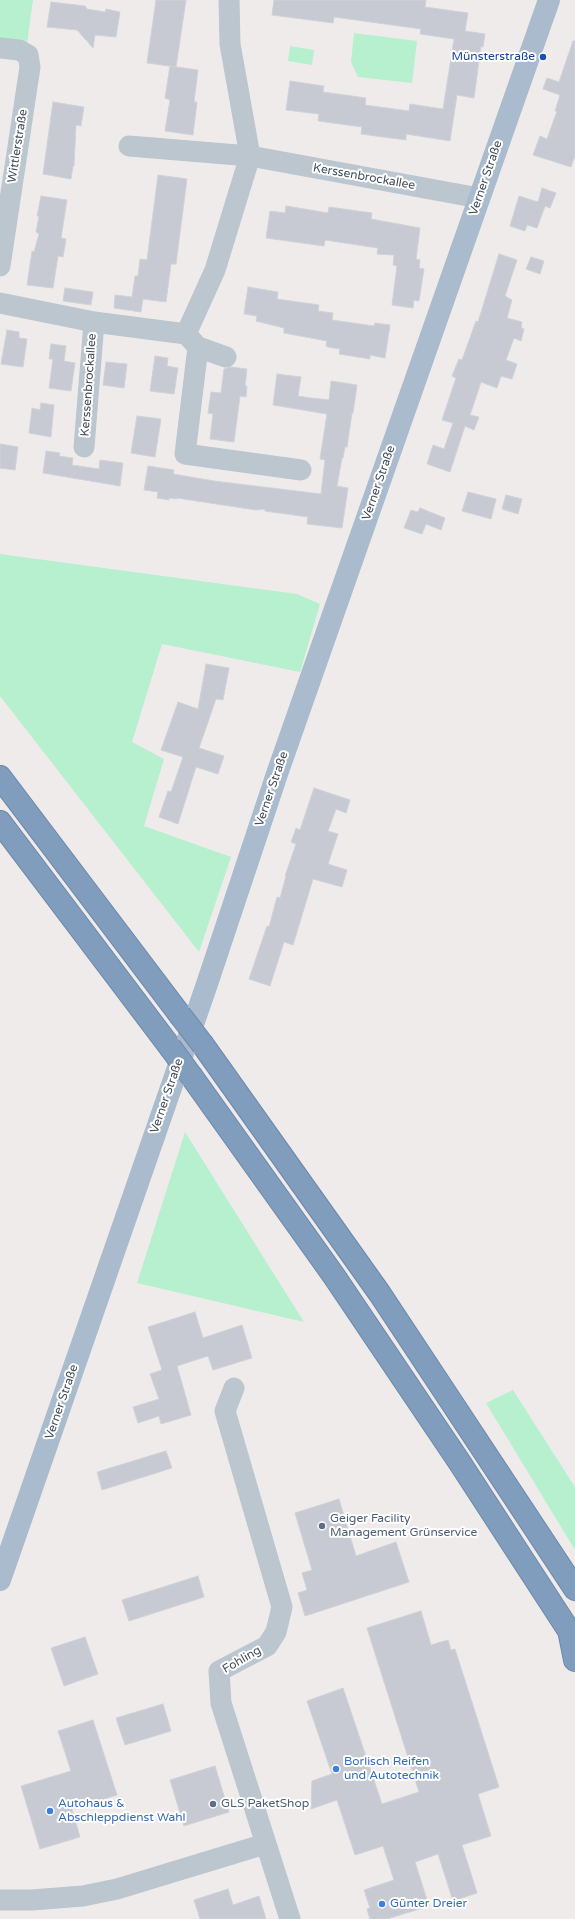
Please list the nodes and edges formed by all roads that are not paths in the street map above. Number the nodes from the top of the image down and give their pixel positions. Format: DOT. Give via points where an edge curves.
graph roads {
  1 [pos="229,0"];
  2 [pos="549,0"];
  3 [pos="0,48"];
  4 [pos="129,146"];
  5 [pos="250,156"];
  6 [pos="479,198"];
  7 [pos="0,266"];
  8 [pos="0,303"];
  9 [pos="94,322"];
  10 [pos="192,341"];
  11 [pos="226,357"];
  12 [pos="84,447"];
  13 [pos="301,470"];
  14 [pos="0,777"];
  15 [pos="0,822"];
  16 [pos="234,1388"];
  17 [pos="0,1580"];
  18 [pos="575,1590"];
  19 [pos="572,1635"];
  20 [pos="575,1660"];
  21 [pos="265,1844"];
  22 [pos="0,1900"];
  23 [pos="290,1919"];
  1 -- 5 [label="street" via="230,44"];
  2 -- 6 [label="main road, Verner Straße"];
  3 -- 7 [label="street, Wittlerstraße" via="19,50 28,55 30,67"];
  4 -- 5 [label="street, Kerssenbrockallee"];
  5 -- 6 [label="street, Kerssenbrockallee"];
  5 -- 10 [label="street"];
  6 -- 17 [label="main road, Verner Straße" via="276,777"];
  8 -- 9 [label="street, Kerssenbrockallee"];
  9 -- 10 [label="street, Kerssenbrockallee"];
  9 -- 12 [label="street, Kerssenbrockallee"];
  10 -- 11 [label="street, Kerssenbrockallee"];
  10 -- 13 [label="street" via="185,454"];
  14 -- 18 [label="highway, bridge" via="203,1045 380,1294"];
  15 -- 19 [label="highway, bridge" via="170,1047 334,1276"];
  16 -- 21 [label="street, Fohling" via="225,1412 282,1607 276,1632 267,1646 219,1671 221,1703"];
  19 -- 20 [label="highway"];
  21 -- 22 [label="street" via="117,1889 83,1896"];
  21 -- 23 [label="street, Fohling"];
}
